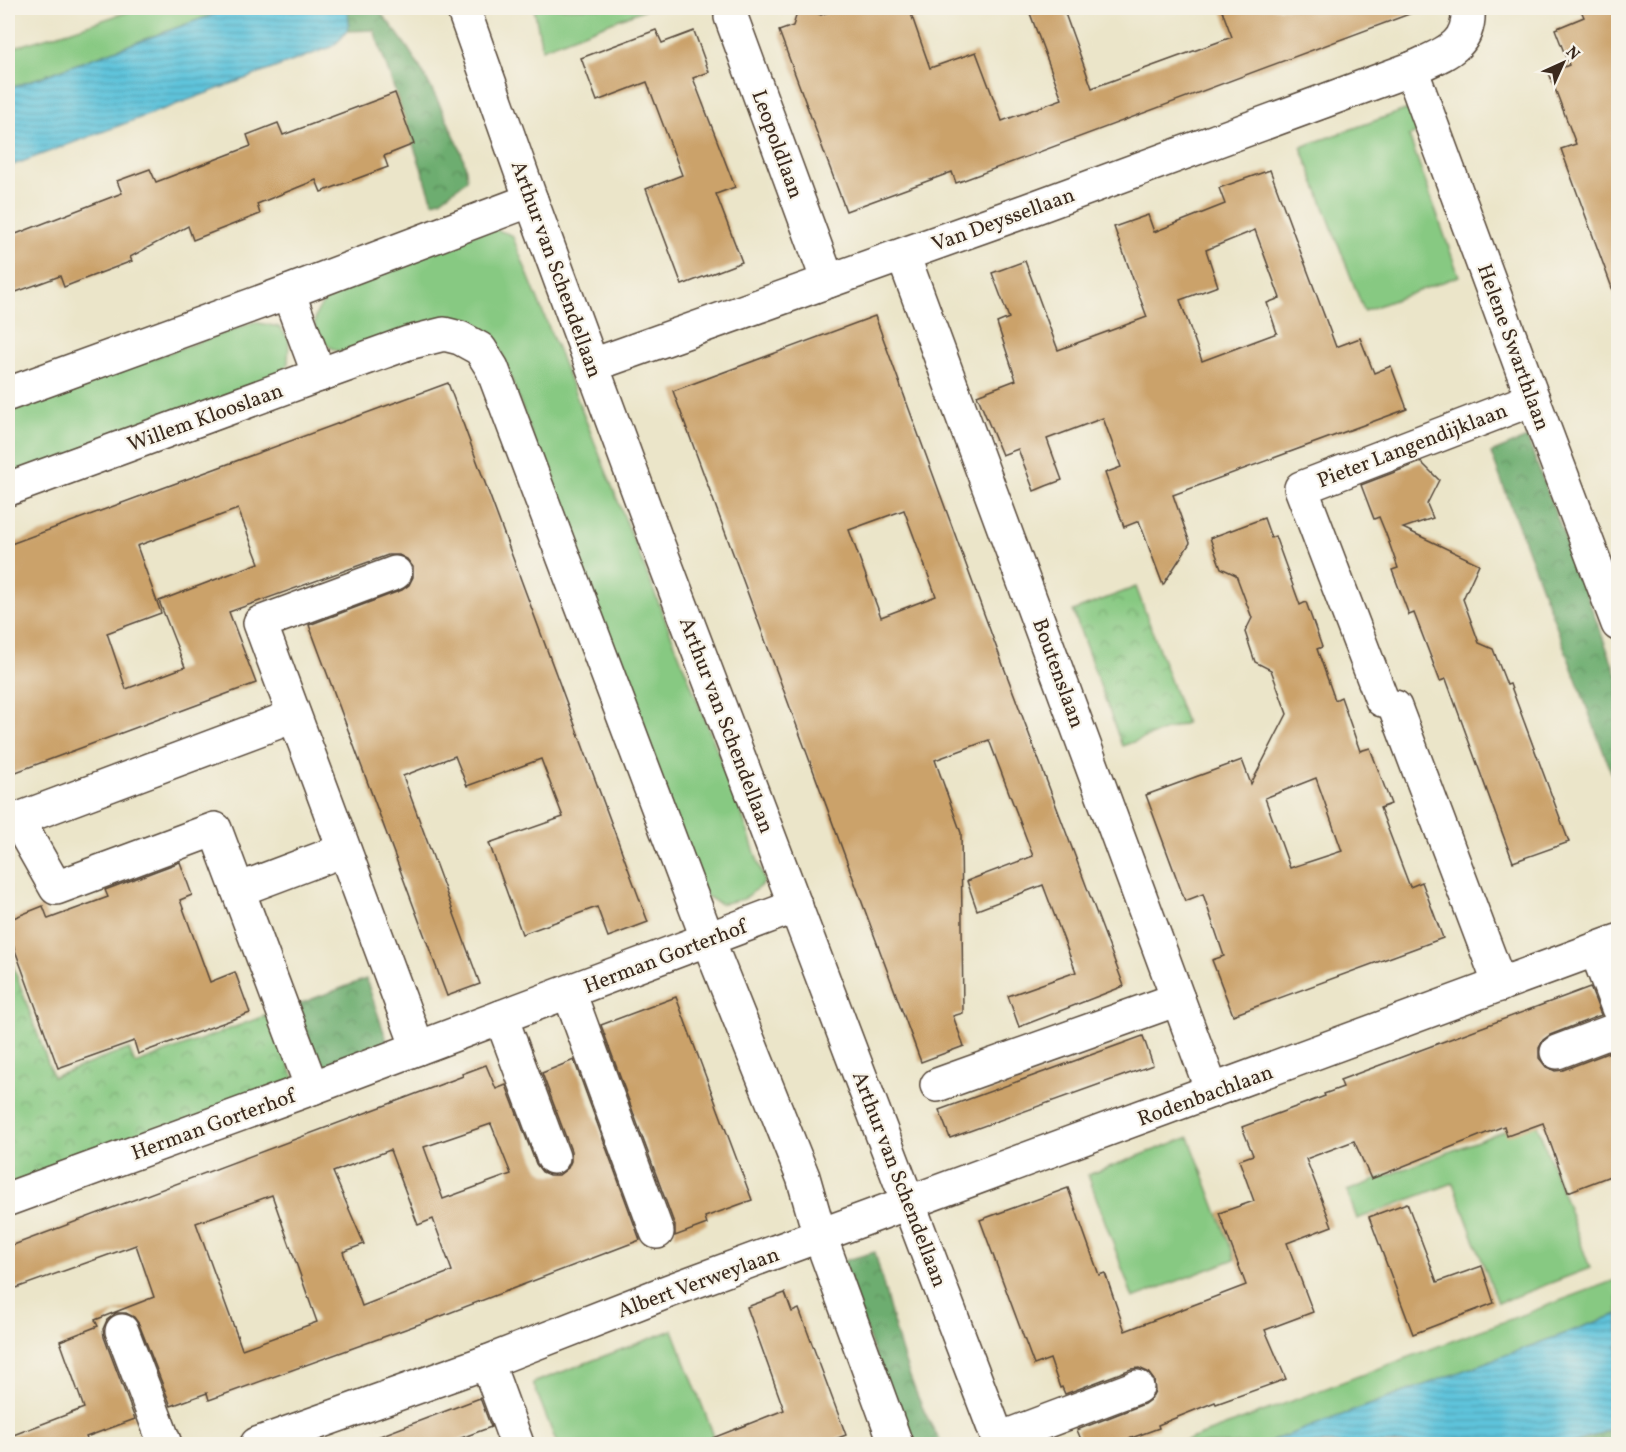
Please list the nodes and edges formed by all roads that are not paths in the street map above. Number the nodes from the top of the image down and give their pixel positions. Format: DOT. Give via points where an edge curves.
graph roads {
  1 [pos="463,8"];
  2 [pos="733,8"];
  3 [pos="1468,8"];
  4 [pos="1412,69"];
  5 [pos="531,200"];
  6 [pos="903,255"];
  7 [pos="828,281"];
  8 [pos="288,292"];
  9 [pos="592,365"];
  10 [pos="319,375"];
  11 [pos="8,394"];
  12 [pos="1533,399"];
  13 [pos="8,489"];
  14 [pos="395,573"];
  15 [pos="1618,624"];
  16 [pos="294,716"];
  17 [pos="13,821"];
  18 [pos="344,850"];
  19 [pos="238,890"];
  20 [pos="796,906"];
  21 [pos="708,940"];
  22 [pos="1607,945"];
  23 [pos="1500,986"];
  24 [pos="569,992"];
  25 [pos="1178,999"];
  26 [pos="1618,1008"];
  27 [pos="501,1017"];
  28 [pos="1618,1029"];
  29 [pos="418,1048"];
  30 [pos="1557,1052"];
  31 [pos="937,1085"];
  32 [pos="312,1088"];
  33 [pos="1212,1091"];
  34 [pos="553,1158"];
  35 [pos="8,1199"];
  36 [pos="909,1203"];
  37 [pos="657,1232"];
  38 [pos="820,1236"];
  39 [pos="122,1331"];
  40 [pos="487,1362"];
  41 [pos="1137,1387"];
  42 [pos="999,1442"];
  43 [pos="512,1443"];
  44 [pos="165,1444"];
  45 [pos="257,1444"];
  46 [pos="896,1444"];
  1 -- 5 [label="street, Arthur van Schendellaan"];
  2 -- 7 [label="street, Leopoldlaan" via="732,17"];
  3 -- 4 [label="street" via="1469,22 1458,46"];
  4 -- 6 [label="street, Van Deyssellaan"];
  4 -- 12 [label="street, Helene Swarthlaan"];
  5 -- 8 [label="street"];
  5 -- 9 [label="street, Arthur van Schendellaan"];
  6 -- 7 [label="street, Van Deyssellaan"];
  6 -- 25 [label="street, Boutenslaan"];
  7 -- 9 [label="street, Van Deyssellaan"];
  8 -- 10 [label="street"];
  8 -- 11 [label="street"];
  9 -- 20 [label="street, Arthur van Schendellaan"];
  10 -- 13 [label="street, Willem Klooslaan"];
  10 -- 21 [label="street" via="444,334 480,349 492,368"];
  12 -- 15 [label="street, Helene Swarthlaan"];
  12 -- 23 [label="street, Pieter Langendijklaan" via="1301,488"];
  14 -- 16 [label="street" via="260,623"];
  16 -- 17 [label="street"];
  16 -- 18 [label="street"];
  17 -- 19 [label="street" via="56,888 215,829"];
  18 -- 19 [label="street"];
  18 -- 29 [label="street"];
  19 -- 32 [label="street"];
  20 -- 21 [label="street, Herman Gorterhof"];
  20 -- 36 [label="street, Arthur van Schendellaan"];
  21 -- 24 [label="street, Herman Gorterhof"];
  21 -- 38 [label="street" via="803,1177"];
  22 -- 23 [label="street, Rodenbachlaan"];
  22 -- 26 [label="street, Rodenbachlaan"];
  23 -- 33 [label="street, Rodenbachlaan"];
  24 -- 27 [label="street, Herman Gorterhof"];
  24 -- 37 [label="street"];
  25 -- 31 [label="street"];
  25 -- 33 [label="street, Boutenslaan"];
  27 -- 29 [label="street, Herman Gorterhof"];
  27 -- 34 [label="street"];
  28 -- 30 [label="street"];
  29 -- 32 [label="street, Herman Gorterhof"];
  32 -- 35 [label="street, Herman Gorterhof"];
  33 -- 36 [label="street, Rodenbachlaan"];
  36 -- 38 [label="street, Albert Verweylaan"];
  36 -- 42 [label="street, Arthur van Schendellaan"];
  38 -- 40 [label="street, Albert Verweylaan"];
  38 -- 46 [label="street"];
  39 -- 44 [label="street"];
  40 -- 43 [label="street"];
  40 -- 45 [label="street, Albert Verweylaan"];
  41 -- 42 [label="street, Arthur van Schendellaan"];
}
